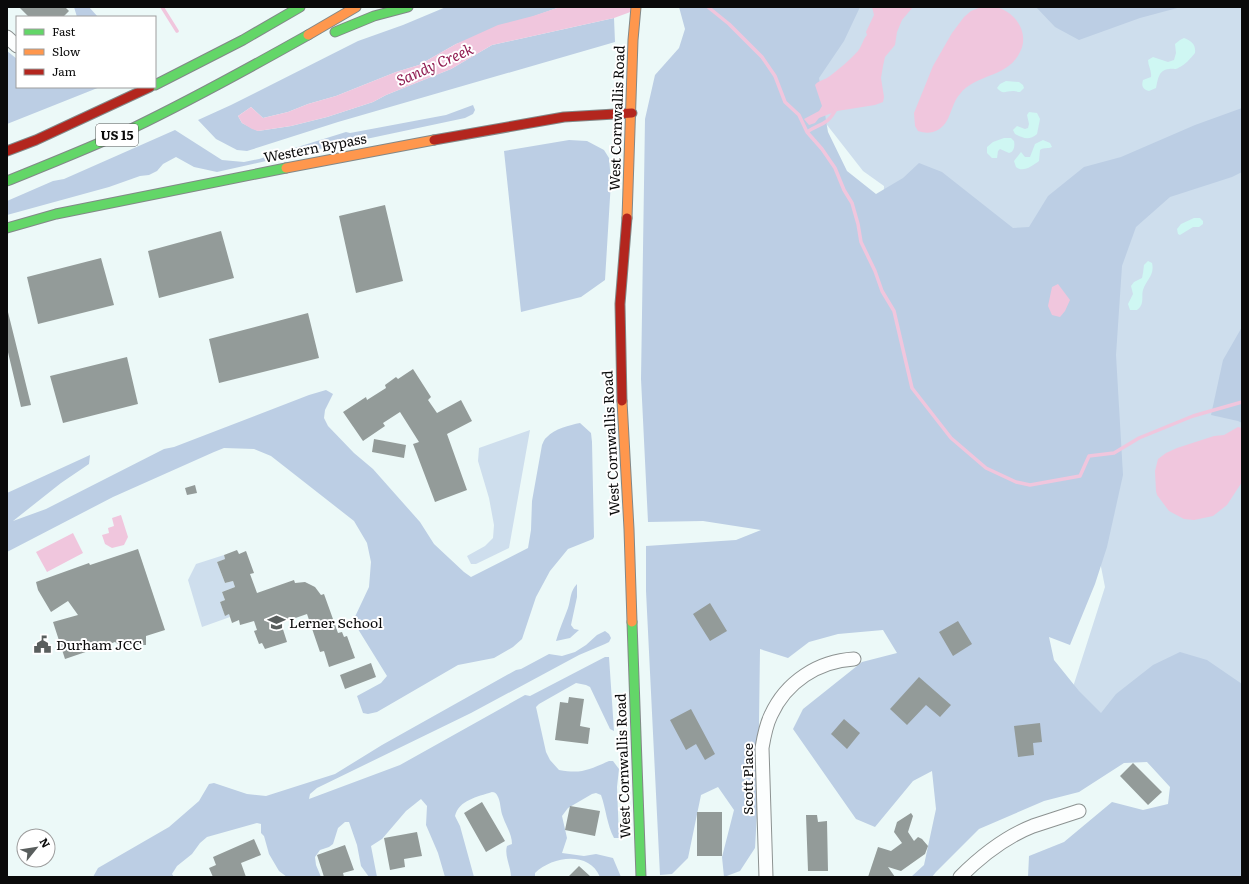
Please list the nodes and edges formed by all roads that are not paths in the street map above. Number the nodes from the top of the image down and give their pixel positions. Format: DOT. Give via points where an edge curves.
graph roads {
  1 [pos="300,7"];
  2 [pos="356,7"];
  3 [pos="408,7"];
  4 [pos="636,7"];
  5 [pos="260,20"];
  6 [pos="7,37"];
  7 [pos="243,40"];
  8 [pos="16,45"];
  9 [pos="224,82"];
  10 [pos="156,84"];
  11 [pos="148,88"];
  12 [pos="632,113"];
  13 [pos="7,152"];
  14 [pos="7,181"];
  15 [pos="7,228"];
  16 [pos="854,659"];
  17 [pos="1079,811"];
  18 [pos="641,877"];
  19 [pos="766,877"];
  20 [pos="960,877"];
  1 -- 7 [label="main road"];
  2 -- 9 [label="main road, US 15"];
  3 -- 9 [label="main road" via="374,16"];
  4 -- 12 [label="main road, West Cornwallis Road"];
  5 -- 7 [label="main road"];
  6 -- 8 [label="street"];
  7 -- 10 [label="main road"];
  9 -- 14 [label="main road, US 15" via="102,142"];
  11 -- 13 [label="main road, US 15"];
  12 -- 15 [label="main road, Western Bypass" via="564,117 338,158 56,214"];
  12 -- 18 [label="main road, West Cornwallis Road" via="620,304"];
  16 -- 19 [label="street, Scott Place" via="833,662 802,676 782,696 770,715 762,748"];
  17 -- 20 [label="street" via="1014,835 995,847"];
}
